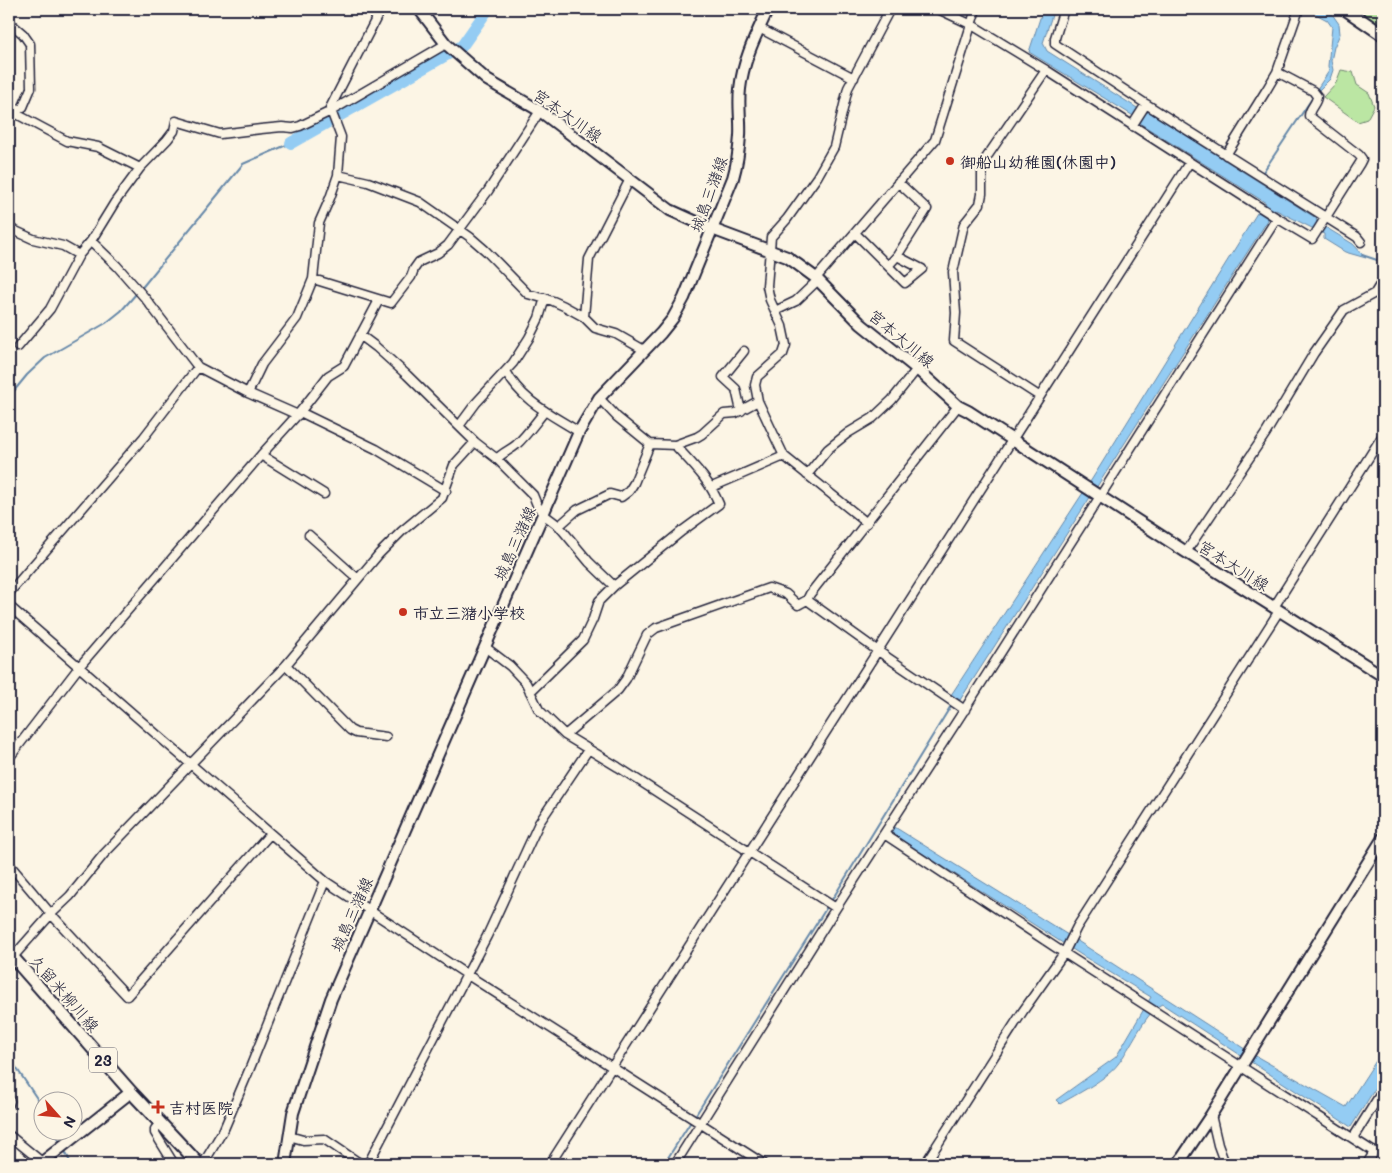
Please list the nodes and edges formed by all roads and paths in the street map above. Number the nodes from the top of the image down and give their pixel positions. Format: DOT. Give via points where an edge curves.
graph roads {
  1 [pos="381,9"];
  2 [pos="419,9"];
  3 [pos="768,9"];
  4 [pos="890,9"];
  5 [pos="938,9"];
  6 [pos="976,9"];
  7 [pos="1064,9"];
  8 [pos="1299,9"];
  9 [pos="1345,9"];
  10 [pos="9,22"];
  11 [pos="972,25"];
  12 [pos="759,28"];
  13 [pos="1383,35"];
  14 [pos="448,45"];
  15 [pos="1046,70"];
  16 [pos="1276,72"];
  17 [pos="854,78"];
  18 [pos="1144,106"];
  19 [pos="331,111"];
  20 [pos="540,111"];
  21 [pos="11,112"];
  22 [pos="1133,123"];
  23 [pos="1226,155"];
  24 [pos="1188,163"];
  25 [pos="140,168"];
  26 [pos="338,175"];
  27 [pos="630,179"];
  28 [pos="898,182"];
  29 [pos="1274,216"];
  30 [pos="1325,220"];
  31 [pos="9,228"];
  32 [pos="459,230"];
  33 [pos="712,230"];
  34 [pos="855,233"];
  35 [pos="91,241"];
  36 [pos="1361,242"];
  37 [pos="770,250"];
  38 [pos="79,255"];
  39 [pos="897,256"];
  40 [pos="888,266"];
  41 [pos="313,279"];
  42 [pos="818,279"];
  43 [pos="1383,280"];
  44 [pos="545,298"];
  45 [pos="379,300"];
  46 [pos="775,312"];
  47 [pos="584,317"];
  48 [pos="360,335"];
  49 [pos="18,347"];
  50 [pos="644,350"];
  51 [pos="744,351"];
  52 [pos="198,367"];
  53 [pos="916,369"];
  54 [pos="506,371"];
  55 [pos="248,393"];
  56 [pos="1039,396"];
  57 [pos="599,398"];
  58 [pos="758,401"];
  59 [pos="958,406"];
  60 [pos="544,411"];
  61 [pos="741,411"];
  62 [pos="299,413"];
  63 [pos="459,426"];
  64 [pos="579,432"];
  65 [pos="1383,435"];
  66 [pos="1012,440"];
  67 [pos="475,442"];
  68 [pos="650,444"];
  69 [pos="675,445"];
  70 [pos="261,455"];
  71 [pos="784,456"];
  72 [pos="497,459"];
  73 [pos="807,475"];
  74 [pos="712,487"];
  75 [pos="446,491"];
  76 [pos="324,494"];
  77 [pos="1099,495"];
  78 [pos="543,514"];
  79 [pos="867,523"];
  80 [pos="559,526"];
  81 [pos="309,535"];
  82 [pos="1186,552"];
  83 [pos="358,579"];
  84 [pos="614,586"];
  85 [pos="9,593"];
  86 [pos="807,600"];
  87 [pos="9,606"];
  88 [pos="1276,609"];
  89 [pos="485,647"];
  90 [pos="878,651"];
  91 [pos="286,665"];
  92 [pos="79,667"];
  93 [pos="1383,676"];
  94 [pos="530,692"];
  95 [pos="965,710"];
  96 [pos="564,735"];
  97 [pos="386,737"];
  98 [pos="588,750"];
  99 [pos="9,758"];
  100 [pos="190,764"];
  101 [pos="888,829"];
  102 [pos="270,834"];
  103 [pos="1383,838"];
  104 [pos="749,852"];
  105 [pos="9,864"];
  106 [pos="325,881"];
  107 [pos="836,908"];
  108 [pos="368,911"];
  109 [pos="51,914"];
  110 [pos="1065,950"];
  111 [pos="11,956"];
  112 [pos="466,974"];
  113 [pos="1241,1066"];
  114 [pos="612,1067"];
  115 [pos="1383,1090"];
  116 [pos="131,1092"];
  117 [pos="9,1099"];
  118 [pos="9,1104"];
  119 [pos="1211,1115"];
  120 [pos="160,1123"];
  121 [pos="700,1124"];
  122 [pos="9,1135"];
  123 [pos="289,1136"];
  124 [pos="1353,1138"];
  125 [pos="1383,1151"];
  126 [pos="1374,1152"];
  127 [pos="41,1163"];
  128 [pos="174,1164"];
  129 [pos="199,1164"];
  130 [pos="204,1164"];
  131 [pos="285,1164"];
  132 [pos="361,1164"];
  133 [pos="368,1164"];
  134 [pos="550,1164"];
  135 [pos="675,1164"];
  136 [pos="764,1164"];
  137 [pos="925,1164"];
  138 [pos="1178,1164"];
  139 [pos="1225,1164"];
  140 [pos="1367,1164"];
  1 -- 19 [label="street"];
  2 -- 14 [label="main road, 宮本大川線"];
  3 -- 12 [label="main road, 城島三潴線"];
  4 -- 17 [label="street"];
  5 -- 11 [label="street"];
  6 -- 11 [label="street"];
  7 -- 18 [label="street" via="1055,44"];
  8 -- 16 [label="street"];
  9 -- 13 [label="main road"];
  10 -- 21 [label="street" via="30,44 31,88 23,107"];
  11 -- 15 [label="street"];
  11 -- 28 [label="street" via="935,140"];
  12 -- 17 [label="street"];
  12 -- 33 [label="main road, 城島三潴線" via="744,68 740,90 738,160"];
  14 -- 19 [label="street"];
  14 -- 20 [label="main road, 宮本大川線" via="487,80"];
  15 -- 22 [label="street"];
  15 -- 56 [label="street" via="982,164 980,204 964,224 953,272 954,341"];
  16 -- 23 [label="street"];
  16 -- 30 [label="street" via="1317,96 1308,116 1362,159"];
  17 -- 37 [label="street" via="842,108 834,147 817,177 771,237"];
  18 -- 22 [label="street"];
  18 -- 23 [label="street"];
  19 -- 25 [label="street" via="293,128 220,134 176,121 174,131"];
  19 -- 26 [label="street" via="341,138"];
  20 -- 27 [label="main road, 宮本大川線"];
  20 -- 32 [label="street"];
  21 -- 25 [label="street" via="68,141 98,147"];
  22 -- 24 [label="street"];
  23 -- 30 [label="street"];
  24 -- 29 [label="street"];
  24 -- 56 [label="street"];
  25 -- 35 [label="street"];
  26 -- 32 [label="street" via="368,182 420,202"];
  26 -- 41 [label="street" via="319,224"];
  27 -- 33 [label="main road, 宮本大川線" via="670,210"];
  27 -- 47 [label="street" via="590,259"];
  28 -- 34 [label="street"];
  28 -- 39 [label="street" via="927,209"];
  29 -- 30 [label="street" via="1312,239"];
  29 -- 77 [label="street"];
  30 -- 36 [label="street"];
  31 -- 38 [label="street" via="33,239 63,246"];
  32 -- 44 [label="street" via="485,250 528,294"];
  32 -- 45 [label="street" via="448,246 419,262 412,277 391,303"];
  33 -- 37 [label="main road, 宮本大川線"];
  33 -- 50 [label="main road, 城島三潴線" via="673,318"];
  34 -- 40 [label="street"];
  34 -- 42 [label="street"];
  35 -- 38 [label="street"];
  35 -- 52 [label="street" via="146,298"];
  37 -- 42 [label="main road, 宮本大川線" via="788,257"];
  37 -- 46 [label="street" via="767,286"];
  38 -- 49 [label="street" via="50,308"];
  39 -- 40 [label="street"];
  39 -- 40 [label="street" via="922,268 905,283"];
  41 -- 45 [label="street"];
  41 -- 55 [label="street" via="296,318 262,364"];
  42 -- 46 [label="street" via="796,301"];
  42 -- 53 [label="main road, 宮本大川線" via="861,324"];
  43 -- 82 [label="street" via="1375,293 1344,310"];
  44 -- 47 [label="street"];
  44 -- 54 [label="street" via="529,338"];
  45 -- 48 [label="street"];
  46 -- 58 [label="street" via="786,344 783,354 757,377"];
  47 -- 50 [label="street" via="596,328 616,334"];
  48 -- 62 [label="street" via="344,366 328,376"];
  48 -- 63 [label="street"];
  50 -- 57 [label="main road, 城島三潴線"];
  51 -- 61 [label="street" via="723,378 736,389"];
  52 -- 55 [label="street"];
  52 -- 85 [label="street" via="144,437"];
  53 -- 59 [label="main road, 宮本大川線"];
  53 -- 73 [label="street" via="874,418 828,449"];
  54 -- 60 [label="street" via="512,384"];
  54 -- 63 [label="street"];
  55 -- 62 [label="street"];
  56 -- 66 [label="street"];
  57 -- 64 [label="main road, 城島三潴線"];
  57 -- 68 [label="street"];
  58 -- 61 [label="street"];
  58 -- 71 [label="street"];
  59 -- 66 [label="main road, 宮本大川線"];
  59 -- 79 [label="street"];
  60 -- 64 [label="street"];
  60 -- 72 [label="street" via="525,437"];
  61 -- 69 [label="street" via="724,414 702,434"];
  62 -- 70 [label="street"];
  62 -- 75 [label="street" via="376,449"];
  63 -- 67 [label="street"];
  64 -- 78 [label="main road, 城島三潴線"];
  65 -- 88 [label="street"];
  66 -- 77 [label="main road, 宮本大川線"];
  66 -- 90 [label="street"];
  67 -- 72 [label="street"];
  67 -- 75 [label="street" via="454,465"];
  68 -- 69 [label="street"];
  68 -- 80 [label="street" via="629,491 621,496 610,494 577,510"];
  69 -- 74 [label="street"];
  70 -- 76 [label="street"];
  70 -- 92 [label="street"];
  71 -- 73 [label="street"];
  71 -- 74 [label="street"];
  72 -- 78 [label="street" via="534,495"];
  73 -- 79 [label="street"];
  74 -- 84 [label="street" via="719,504"];
  75 -- 83 [label="street" via="402,531"];
  77 -- 82 [label="main road, 宮本大川線"];
  77 -- 95 [label="street"];
  78 -- 80 [label="street"];
  78 -- 89 [label="main road, 城島三潴線"];
  79 -- 86 [label="street"];
  80 -- 84 [label="street" via="588,562"];
  81 -- 83 [label="street"];
  82 -- 88 [label="main road, 宮本大川線"];
  83 -- 91 [label="street"];
  84 -- 94 [label="street" via="599,601 583,640"];
  86 -- 90 [label="street"];
  86 -- 96 [label="street" via="798,605 786,594 769,588 656,628 647,635 618,690"];
  87 -- 92 [label="street"];
  88 -- 93 [label="main road, 宮本大川線"];
  88 -- 110 [label="street"];
  89 -- 94 [label="street" via="510,666"];
  89 -- 108 [label="main road, 城島三潴線"];
  90 -- 95 [label="street"];
  90 -- 104 [label="street"];
  91 -- 97 [label="street" via="350,730"];
  91 -- 100 [label="street"];
  92 -- 99 [label="street"];
  92 -- 100 [label="street"];
  94 -- 96 [label="street" via="539,710"];
  95 -- 101 [label="street"];
  96 -- 98 [label="street"];
  98 -- 104 [label="street"];
  98 -- 112 [label="street" via="539,823"];
  100 -- 102 [label="street"];
  100 -- 109 [label="street"];
  101 -- 107 [label="street"];
  101 -- 110 [label="street"];
  102 -- 106 [label="street"];
  102 -- 109 [label="street" via="127,996"];
  103 -- 113 [label="main road"];
  104 -- 107 [label="street"];
  104 -- 114 [label="street"];
  105 -- 109 [label="street"];
  106 -- 108 [label="street"];
  106 -- 130 [label="street" via="228,1120"];
  107 -- 121 [label="street"];
  108 -- 112 [label="street"];
  108 -- 123 [label="main road, 城島三潴線" via="331,999 293,1112"];
  109 -- 111 [label="street"];
  110 -- 113 [label="street"];
  110 -- 137 [label="street"];
  111 -- 116 [label="main road, 久留米柳川線 / 23"];
  112 -- 114 [label="street"];
  112 -- 133 [label="street"];
  113 -- 119 [label="main road"];
  113 -- 124 [label="street"];
  114 -- 121 [label="street"];
  114 -- 134 [label="street"];
  115 -- 124 [label="street"];
  116 -- 120 [label="main road, 久留米柳川線 / 23"];
  116 -- 127 [label="main road"];
  117 -- 118 [label="street"];
  119 -- 138 [label="main road"];
  119 -- 139 [label="street"];
  120 -- 128 [label="street" via="155,1133"];
  120 -- 129 [label="main road, 久留米柳川線 / 23"];
  121 -- 135 [label="street"];
  121 -- 136 [label="street"];
  122 -- 127 [label="street"];
  123 -- 131 [label="main road, 城島三潴線"];
  123 -- 132 [label="street" via="303,1140 324,1139"];
  124 -- 126 [label="street"];
  125 -- 126 [label="street"];
  126 -- 140 [label="street"];
}
